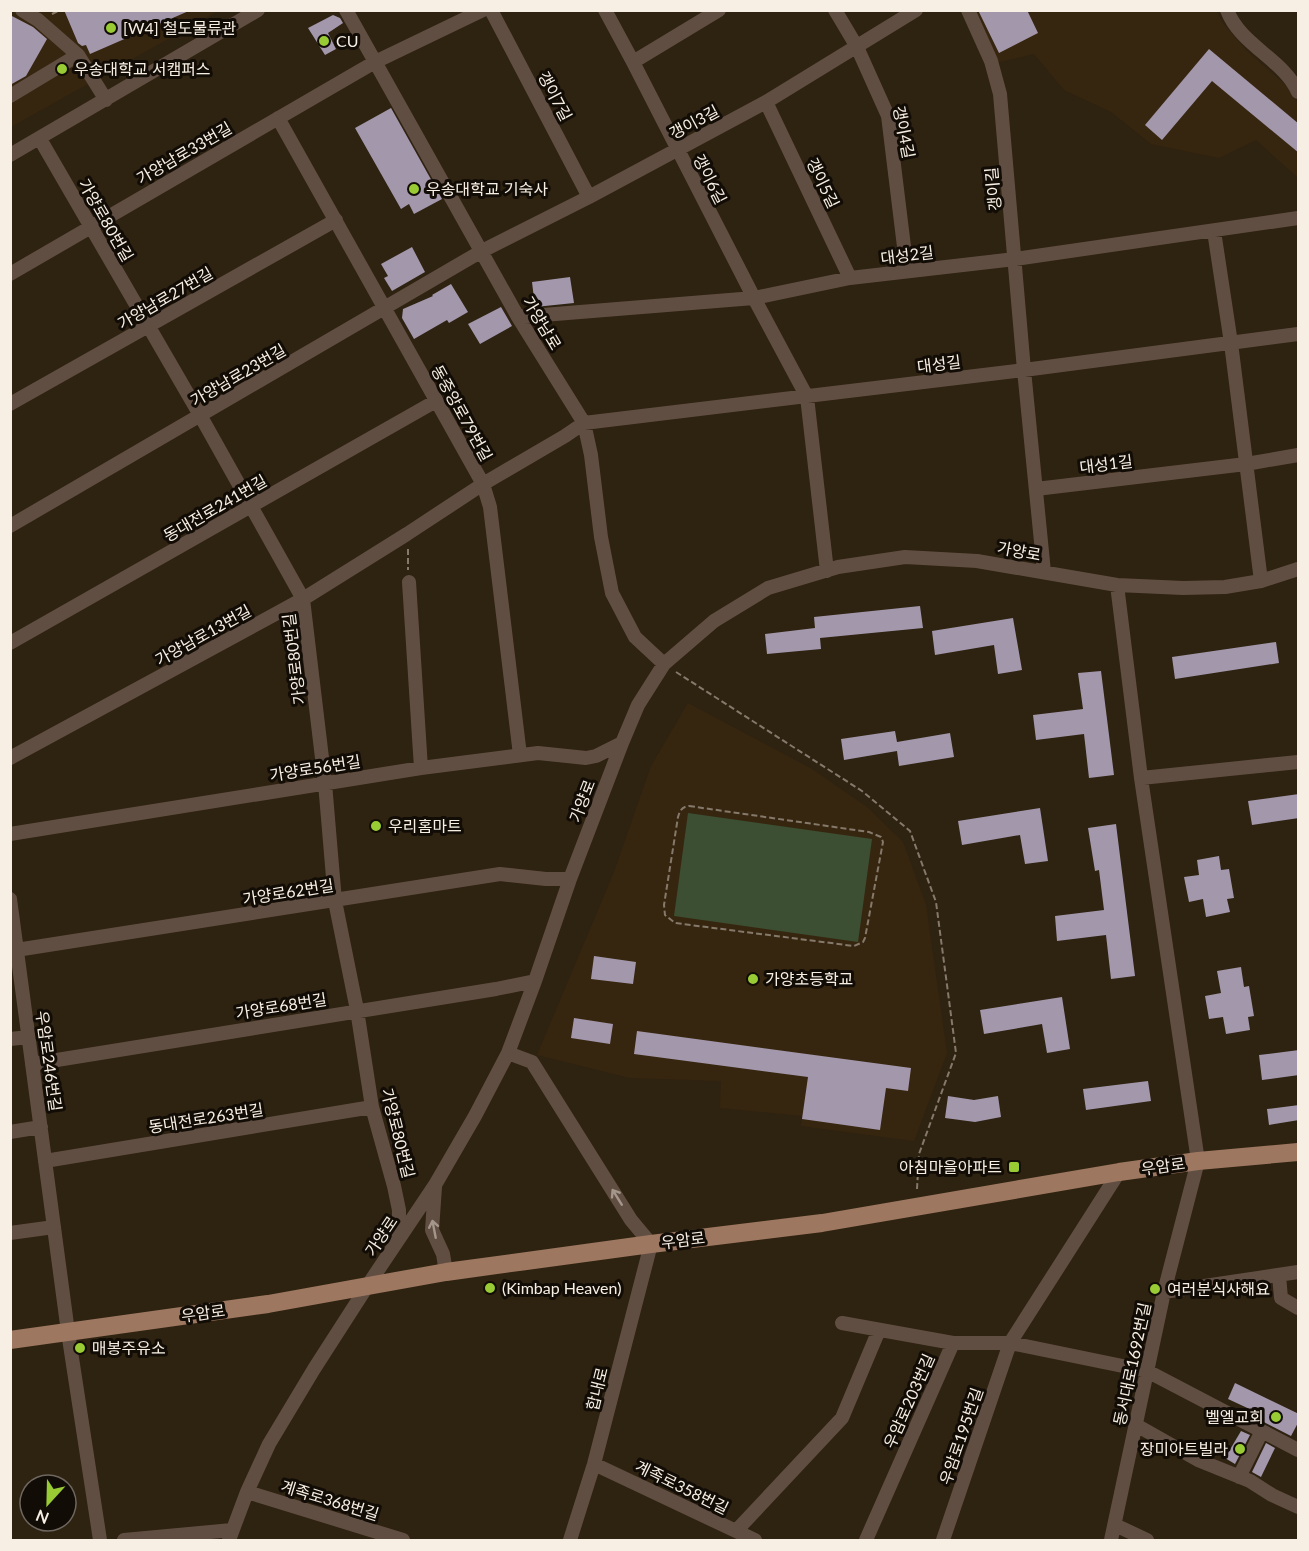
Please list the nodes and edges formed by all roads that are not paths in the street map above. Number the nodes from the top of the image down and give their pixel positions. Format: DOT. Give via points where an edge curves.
graph roads {
  1 [pos="22,10"];
  2 [pos="258,10"];
  3 [pos="346,10"];
  4 [pos="483,10"];
  5 [pos="491,10"];
  6 [pos="605,10"];
  7 [pos="720,10"];
  8 [pos="836,10"];
  9 [pos="916,10"];
  10 [pos="968,10"];
  11 [pos="1227,10"];
  12 [pos="45,15"];
  13 [pos="857,47"];
  14 [pos="78,54"];
  15 [pos="375,62"];
  16 [pos="633,63"];
  17 [pos="1297,86"];
  18 [pos="10,96"];
  19 [pos="105,100"];
  20 [pos="766,102"];
  21 [pos="278,118"];
  22 [pos="40,139"];
  23 [pos="677,149"];
  24 [pos="10,155"];
  25 [pos="589,197"];
  26 [pos="1299,218"];
  27 [pos="336,220"];
  28 [pos="91,226"];
  29 [pos="1214,231"];
  30 [pos="482,251"];
  31 [pos="1015,259"];
  32 [pos="907,271"];
  33 [pos="10,274"];
  34 [pos="850,278"];
  35 [pos="754,298"];
  36 [pos="385,308"];
  37 [pos="518,317"];
  38 [pos="149,326"];
  39 [pos="1299,334"];
  40 [pos="1231,343"];
  41 [pos="1024,370"];
  42 [pos="807,397"];
  43 [pos="436,401"];
  44 [pos="10,405"];
  45 [pos="200,416"];
  46 [pos="584,423"];
  47 [pos="1299,455"];
  48 [pos="1246,464"];
  49 [pos="483,484"];
  50 [pos="1036,489"];
  51 [pos="251,507"];
  52 [pos="10,526"];
  53 [pos="1299,569"];
  54 [pos="827,571"];
  55 [pos="1044,572"];
  56 [pos="1261,581"];
  57 [pos="409,582"];
  58 [pos="1117,585"];
  59 [pos="303,599"];
  60 [pos="10,643"];
  61 [pos="664,664"];
  62 [pos="622,743"];
  63 [pos="520,755"];
  64 [pos="10,758"];
  65 [pos="1299,762"];
  66 [pos="421,768"];
  67 [pos="1141,778"];
  68 [pos="325,783"];
  69 [pos="10,834"];
  70 [pos="570,879"];
  71 [pos="10,899"];
  72 [pos="335,901"];
  73 [pos="14,950"];
  74 [pos="535,981"];
  75 [pos="357,1010"];
  76 [pos="29,1037"];
  77 [pos="10,1040"];
  78 [pos="508,1053"];
  79 [pos="32,1064"];
  80 [pos="372,1107"];
  81 [pos="41,1127"];
  82 [pos="10,1132"];
  83 [pos="1299,1152"];
  84 [pos="45,1161"];
  85 [pos="1198,1161"];
  86 [pos="1119,1172"];
  87 [pos="435,1185"];
  88 [pos="54,1227"];
  89 [pos="10,1233"];
  90 [pos="399,1238"];
  91 [pos="651,1244"];
  92 [pos="446,1272"];
  93 [pos="1299,1272"];
  94 [pos="1279,1275"];
  95 [pos="368,1285"];
  96 [pos="1164,1292"];
  97 [pos="1299,1308"];
  98 [pos="842,1323"];
  99 [pos="879,1330"];
  100 [pos="68,1332"];
  101 [pos="10,1341"];
  102 [pos="953,1343"];
  103 [pos="1010,1343"];
  104 [pos="1147,1371"];
  105 [pos="1136,1425"];
  106 [pos="1262,1431"];
  107 [pos="1299,1450"];
  108 [pos="594,1464"];
  109 [pos="1239,1477"];
  110 [pos="247,1492"];
  111 [pos="1299,1507"];
  112 [pos="1114,1525"];
  113 [pos="736,1531"];
  114 [pos="230,1535"];
  115 [pos="100,1540"];
  116 [pos="124,1540"];
  117 [pos="403,1540"];
  118 [pos="570,1540"];
  119 [pos="755,1540"];
  120 [pos="866,1540"];
  121 [pos="943,1540"];
  122 [pos="1111,1540"];
  123 [pos="1147,1540"];
  1 -- 12 [label="street"];
  2 -- 19 [label="street"];
  3 -- 15 [label="street, 가양남로"];
  4 -- 15 [label="street, 가양남로33번길"];
  5 -- 25 [label="street, 갱이7길"];
  6 -- 16 [label="street, 갱이6길"];
  7 -- 16 [label="street"];
  8 -- 13 [label="street, 갱이4길"];
  9 -- 13 [label="street, 갱이3길"];
  10 -- 31 [label="street, 갱이길" via="991,61 1000,94"];
  11 -- 17 [label="street" via="1231,22"];
  12 -- 14 [label="street"];
  13 -- 20 [label="street, 갱이3길"];
  13 -- 32 [label="street, 갱이4길" via="888,116"];
  14 -- 18 [label="street"];
  14 -- 19 [label="street"];
  15 -- 21 [label="street, 가양남로33번길"];
  15 -- 30 [label="street, 가양남로"];
  16 -- 23 [label="street, 갱이6길"];
  19 -- 22 [label="street"];
  20 -- 23 [label="street, 갱이3길"];
  20 -- 34 [label="street, 갱이5길"];
  21 -- 27 [label="street, 동중앙로79번길"];
  21 -- 28 [label="street, 가양남로33번길"];
  22 -- 24 [label="street"];
  22 -- 28 [label="street, 가양로80번길"];
  23 -- 25 [label="street, 갱이3길"];
  23 -- 35 [label="street, 갱이6길"];
  25 -- 30 [label="street, 갱이3길"];
  26 -- 29 [label="street, 대성2길"];
  27 -- 36 [label="street, 동중앙로79번길"];
  27 -- 38 [label="street, 가양남로27번길"];
  28 -- 33 [label="street, 가양남로33번길"];
  28 -- 38 [label="street, 가양로80번길"];
  29 -- 31 [label="street, 대성2길"];
  29 -- 40 [label="street"];
  30 -- 36 [label="street, 가양남로23번길"];
  30 -- 37 [label="street, 가양남로"];
  31 -- 32 [label="street, 대성2길"];
  31 -- 41 [label="street, 갱이길"];
  32 -- 34 [label="street, 대성2길"];
  34 -- 35 [label="street, 대성2길"];
  35 -- 37 [label="street, 대성2길"];
  35 -- 42 [label="street, 갱이6길"];
  36 -- 43 [label="street, 동중앙로79번길"];
  36 -- 45 [label="street, 가양남로23번길"];
  37 -- 46 [label="street, 가양남로"];
  38 -- 44 [label="street, 가양남로27번길"];
  38 -- 45 [label="street, 가양로80번길"];
  39 -- 40 [label="street, 대성길"];
  40 -- 41 [label="street, 대성길"];
  40 -- 48 [label="street"];
  41 -- 42 [label="street, 대성길"];
  41 -- 50 [label="street"];
  42 -- 46 [label="street, 대성길"];
  42 -- 54 [label="street"];
  43 -- 49 [label="street, 동중앙로79번길"];
  43 -- 51 [label="street, 동대전로241번길"];
  45 -- 51 [label="street, 가양로80번길"];
  45 -- 52 [label="street, 가양남로23번길"];
  46 -- 49 [label="street, 가양남로13번길"];
  46 -- 61 [label="street, 가양남로" via="612,592 635,637"];
  47 -- 48 [label="street, 대성1길"];
  48 -- 50 [label="street, 대성1길"];
  48 -- 56 [label="street"];
  49 -- 59 [label="street, 가양남로13번길"];
  49 -- 63 [label="street, 동중앙로79번길" via="490,507"];
  50 -- 55 [label="street"];
  51 -- 59 [label="street, 가양로80번길"];
  51 -- 60 [label="street, 동대전로241번길"];
  53 -- 56 [label="street, 가양로"];
  54 -- 55 [label="street, 가양로" via="905,557 977,561"];
  54 -- 61 [label="street, 가양로" via="768,588 714,621"];
  55 -- 58 [label="street, 가양로"];
  56 -- 58 [label="street, 가양로" via="1220,587"];
  57 -- 66 [label="street"];
  58 -- 67 [label="street"];
  59 -- 64 [label="street, 가양남로13번길"];
  59 -- 68 [label="street, 가양로80번길"];
  61 -- 62 [label="street, 가양로" via="638,705"];
  62 -- 63 [label="street, 가양로56번길" via="586,758"];
  62 -- 70 [label="street, 가양로"];
  63 -- 66 [label="street, 가양로56번길"];
  65 -- 67 [label="street"];
  66 -- 68 [label="street, 가양로56번길"];
  67 -- 85 [label="street"];
  68 -- 69 [label="street, 가양로56번길"];
  68 -- 72 [label="street, 가양로80번길"];
  70 -- 72 [label="street, 가양로62번길" via="500,874"];
  70 -- 74 [label="street, 가양로"];
  71 -- 73 [label="street, 우암로246번길"];
  72 -- 73 [label="street, 가양로62번길"];
  72 -- 75 [label="street, 가양로80번길"];
  73 -- 76 [label="street, 우암로246번길"];
  74 -- 75 [label="street, 가양로68번길"];
  74 -- 78 [label="street, 가양로"];
  75 -- 79 [label="street, 가양로68번길"];
  75 -- 80 [label="street, 가양로80번길"];
  76 -- 77 [label="street"];
  76 -- 79 [label="street, 우암로246번길"];
  78 -- 87 [label="street, 가양로"];
  91 -- 78 [label="street, one-way" via="631,1220 532,1062"];
  79 -- 81 [label="street, 우암로246번길"];
  80 -- 84 [label="street, 동대전로263번길"];
  80 -- 90 [label="street, 가양로80번길" via="399,1210"];
  81 -- 82 [label="street"];
  81 -- 84 [label="street, 우암로246번길"];
  83 -- 85 [label="main road, 우암로"];
  84 -- 88 [label="street, 우암로246번길"];
  85 -- 86 [label="main road, 우암로"];
  85 -- 96 [label="street, 동서대로1692번길"];
  86 -- 91 [label="main road, 우암로" via="822,1224"];
  86 -- 103 [label="street, 우암로195번길"];
  87 -- 90 [label="street, 가양로"];
  92 -- 87 [label="street, one-way" via="432,1230"];
  88 -- 89 [label="street"];
  88 -- 100 [label="street, 우암로246번길"];
  90 -- 95 [label="street, 가양로"];
  91 -- 92 [label="main road, 우암로"];
  91 -- 108 [label="street, 합내로"];
  92 -- 95 [label="main road, 우암로"];
  93 -- 94 [label="street"];
  94 -- 96 [label="street"];
  94 -- 97 [label="street" via="1281,1298"];
  95 -- 100 [label="main road, 우암로" via="268,1304"];
  95 -- 110 [label="street, 가양로" via="269,1444"];
  96 -- 104 [label="street, 동서대로1692번길"];
  98 -- 99 [label="street"];
  99 -- 102 [label="street, 우암로203번길"];
  99 -- 113 [label="street" via="842,1418"];
  100 -- 101 [label="main road, 우암로"];
  100 -- 115 [label="street"];
  102 -- 103 [label="street"];
  102 -- 120 [label="street, 우암로203번길"];
  103 -- 104 [label="street"];
  103 -- 121 [label="street, 우암로195번길"];
  104 -- 105 [label="street, 동서대로1692번길"];
  104 -- 106 [label="street"];
  105 -- 109 [label="street" via="1198,1460"];
  105 -- 112 [label="street, 동서대로1692번길"];
  106 -- 107 [label="street"];
  106 -- 109 [label="street"];
  108 -- 113 [label="street, 계족로358번길"];
  108 -- 118 [label="street, 합내로"];
  109 -- 111 [label="street"];
  110 -- 114 [label="street, 가양로"];
  110 -- 117 [label="street, 계족로368번길"];
  112 -- 122 [label="street, 동서대로1692번길"];
  112 -- 123 [label="street"];
  113 -- 119 [label="street, 계족로358번길"];
  114 -- 116 [label="street"];
}
